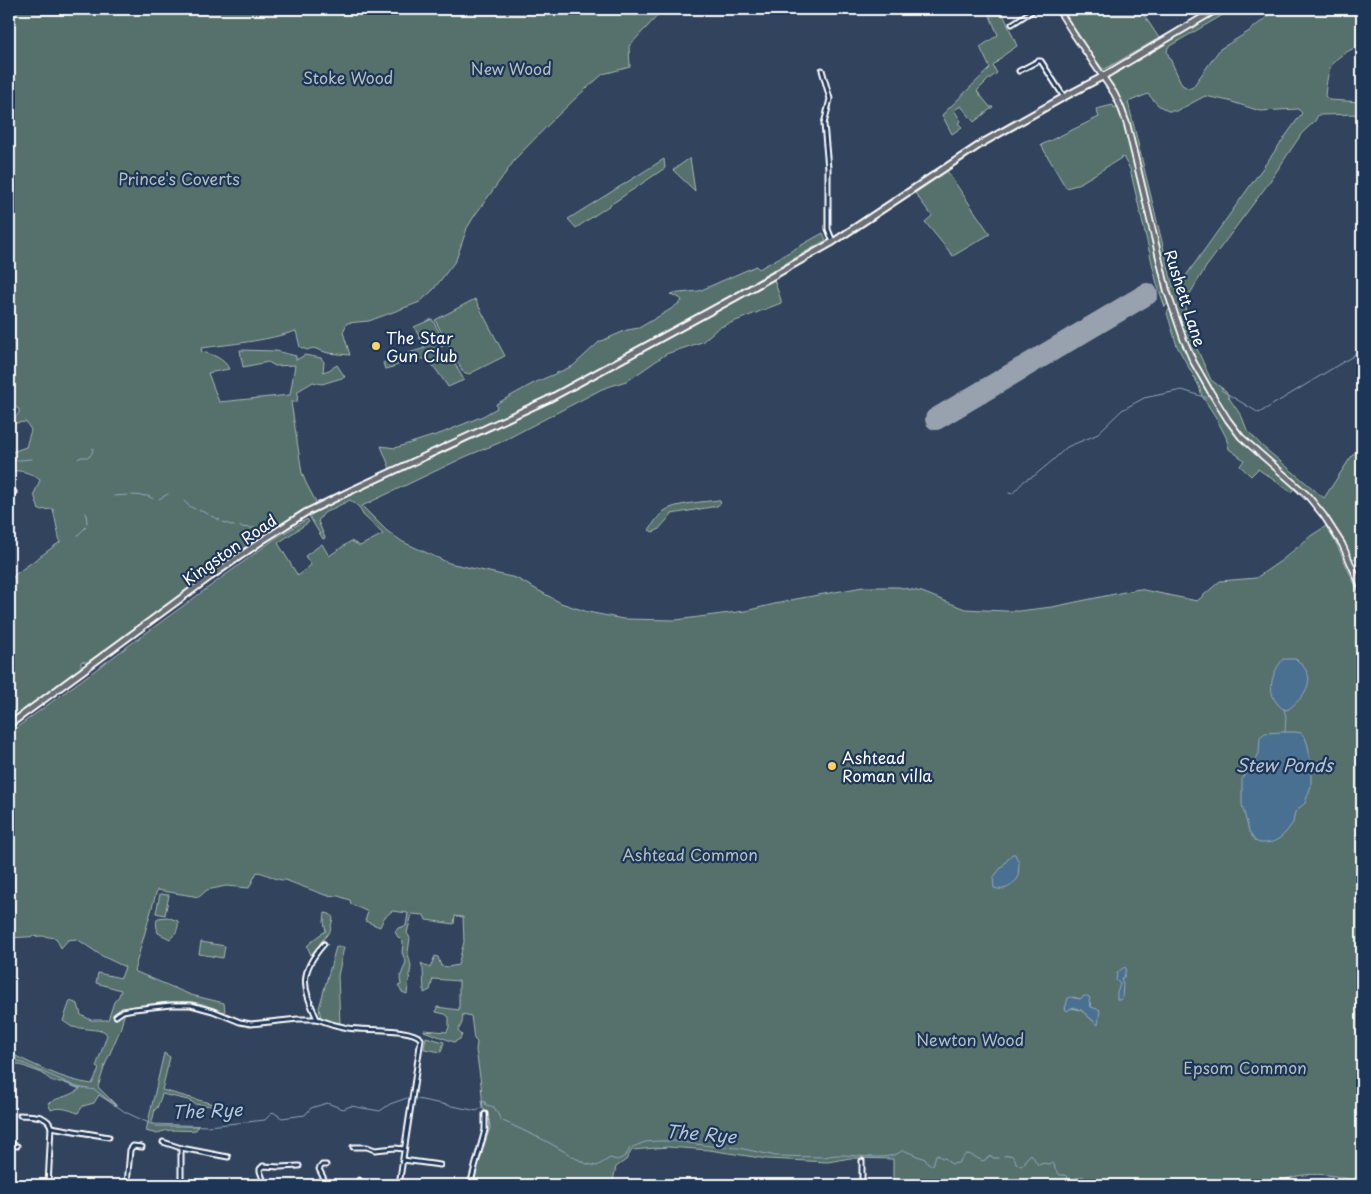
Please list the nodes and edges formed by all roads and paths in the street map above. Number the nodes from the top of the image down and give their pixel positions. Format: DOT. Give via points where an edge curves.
graph roads {
  1 [pos="1035,9"];
  2 [pos="1058,9"];
  3 [pos="1216,9"];
  4 [pos="1012,24"];
  5 [pos="822,70"];
  6 [pos="1019,71"];
  7 [pos="1102,77"];
  8 [pos="1064,97"];
  9 [pos="833,242"];
  10 [pos="14,492"];
  11 [pos="9,495"];
  12 [pos="1362,589"];
  13 [pos="9,725"];
  14 [pos="324,944"];
  15 [pos="116,1016"];
  16 [pos="318,1018"];
  17 [pos="485,1114"];
  18 [pos="20,1115"];
  19 [pos="52,1127"];
  20 [pos="109,1137"];
  21 [pos="163,1142"];
  22 [pos="9,1144"];
  23 [pos="17,1146"];
  24 [pos="142,1147"];
  25 [pos="353,1147"];
  26 [pos="181,1148"];
  27 [pos="404,1148"];
  28 [pos="228,1157"];
  29 [pos="403,1160"];
  30 [pos="862,1161"];
  31 [pos="326,1165"];
  32 [pos="440,1165"];
  33 [pos="299,1166"];
  34 [pos="359,1180"];
  35 [pos="48,1185"];
  36 [pos="127,1185"];
  37 [pos="181,1185"];
  38 [pos="265,1185"];
  39 [pos="324,1185"];
  40 [pos="359,1185"];
  41 [pos="399,1185"];
  42 [pos="470,1185"];
  43 [pos="862,1185"];
  1 -- 4 [label="street"];
  2 -- 7 [label="main road, Rushett Lane"];
  3 -- 7 [label="highway, Kingston Road"];
  5 -- 9 [label="street" via="830,99 824,124 828,229"];
  6 -- 8 [label="street" via="1041,61"];
  7 -- 8 [label="highway, Kingston Road"];
  7 -- 12 [label="main road, Rushett Lane" via="1120,105 1127,124 1167,291 1193,361 1241,437 1307,495 1324,516 1342,544"];
  8 -- 9 [label="highway, Kingston Road" via="984,142"];
  9 -- 13 [label="highway, Kingston Road" via="547,400 305,513 210,576"];
  10 -- 11 [label="street"];
  14 -- 16 [label="street" via="313,958 305,979 307,995"];
  15 -- 16 [label="street" via="134,1009 191,1005 250,1024"];
  16 -- 27 [label="street" via="350,1029 408,1033 420,1037 421,1048"];
  17 -- 42 [label="street" via="485,1130"];
  18 -- 19 [label="street" via="44,1118"];
  19 -- 20 [label="street"];
  19 -- 35 [label="street"];
  21 -- 26 [label="street"];
  22 -- 23 [label="street"];
  24 -- 36 [label="street" via="133,1146 130,1150"];
  25 -- 27 [label="street" via="375,1150"];
  26 -- 28 [label="street"];
  26 -- 37 [label="street"];
  27 -- 29 [label="street"];
  29 -- 32 [label="street"];
  29 -- 41 [label="street"];
  30 -- 43 [label="street"];
  31 -- 39 [label="street" via="319,1169"];
  33 -- 38 [label="street" via="263,1166 260,1171"];
  34 -- 40 [label="street"];
}
